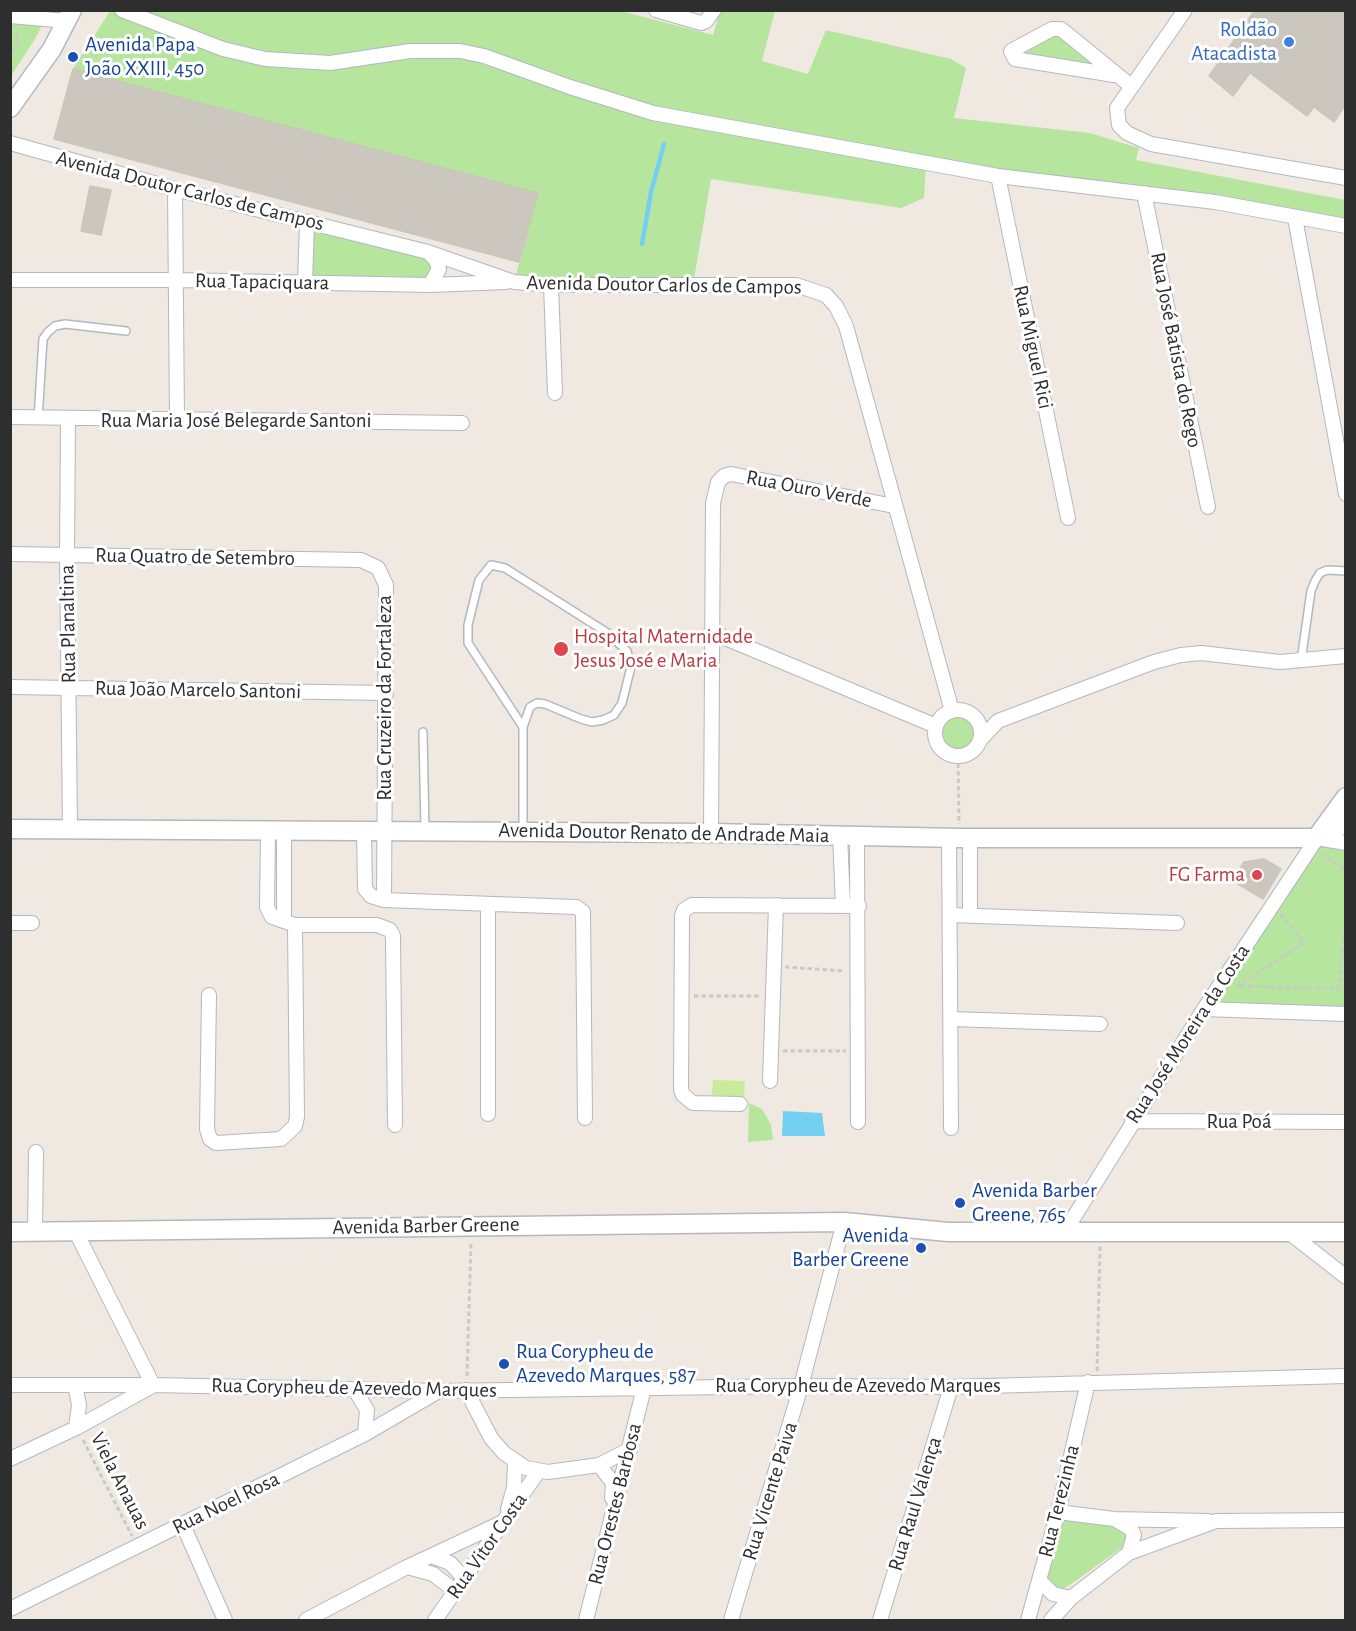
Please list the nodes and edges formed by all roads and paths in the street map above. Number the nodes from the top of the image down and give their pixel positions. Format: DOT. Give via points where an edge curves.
graph roads {
  1 [pos="123,10"];
  2 [pos="656,10"];
  3 [pos="714,10"];
  4 [pos="1185,10"];
  5 [pos="70,16"];
  6 [pos="12,21"];
  7 [pos="11,51"];
  8 [pos="1114,75"];
  9 [pos="1131,86"];
  10 [pos="10,108"];
  11 [pos="10,143"];
  12 [pos="998,176"];
  13 [pos="1346,178"];
  14 [pos="176,189"];
  15 [pos="1144,193"];
  16 [pos="1295,218"];
  17 [pos="307,222"];
  18 [pos="1346,226"];
  19 [pos="428,252"];
  20 [pos="10,280"];
  21 [pos="175,280"];
  22 [pos="305,282"];
  23 [pos="514,282"];
  24 [pos="430,285"];
  25 [pos="551,285"];
  26 [pos="126,331"];
  27 [pos="555,393"];
  28 [pos="10,417"];
  29 [pos="38,419"];
  30 [pos="68,420"];
  31 [pos="177,421"];
  32 [pos="462,423"];
  33 [pos="1346,494"];
  34 [pos="894,506"];
  35 [pos="1208,507"];
  36 [pos="1068,518"];
  37 [pos="10,554"];
  38 [pos="67,555"];
  39 [pos="378,568"];
  40 [pos="1346,572"];
  41 [pos="711,632"];
  42 [pos="1346,656"];
  43 [pos="1301,662"];
  44 [pos="10,687"];
  45 [pos="69,687"];
  46 [pos="386,693"];
  47 [pos="952,711"];
  48 [pos="969,713"];
  49 [pos="998,721"];
  50 [pos="936,726"];
  51 [pos="524,727"];
  52 [pos="423,732"];
  53 [pos="980,740"];
  54 [pos="958,756"];
  55 [pos="1346,797"];
  56 [pos="1346,823"];
  57 [pos="10,829"];
  58 [pos="70,829"];
  59 [pos="384,830"];
  60 [pos="276,831"];
  61 [pos="364,831"];
  62 [pos="425,831"];
  63 [pos="523,831"];
  64 [pos="711,833"];
  65 [pos="849,835"];
  66 [pos="959,838"];
  67 [pos="1317,838"];
  68 [pos="1346,843"];
  69 [pos="384,900"];
  70 [pos="488,904"];
  71 [pos="776,905"];
  72 [pos="843,906"];
  73 [pos="859,906"];
  74 [pos="1275,907"];
  75 [pos="951,915"];
  76 [pos="969,915"];
  77 [pos="32,922"];
  78 [pos="1346,922"];
  79 [pos="10,923"];
  80 [pos="289,923"];
  81 [pos="1177,923"];
  82 [pos="774,966"];
  83 [pos="858,972"];
  84 [pos="210,995"];
  85 [pos="683,996"];
  86 [pos="773,996"];
  87 [pos="1204,1009"];
  88 [pos="1346,1014"];
  89 [pos="951,1018"];
  90 [pos="1100,1024"];
  91 [pos="772,1050"];
  92 [pos="858,1051"];
  93 [pos="770,1081"];
  94 [pos="740,1104"];
  95 [pos="488,1114"];
  96 [pos="585,1118"];
  97 [pos="1132,1121"];
  98 [pos="858,1122"];
  99 [pos="1346,1122"];
  100 [pos="395,1125"];
  101 [pos="951,1128"];
  102 [pos="36,1152"];
  103 [pos="844,1222"];
  104 [pos="471,1225"];
  105 [pos="10,1232"];
  106 [pos="35,1232"];
  107 [pos="76,1232"];
  108 [pos="1101,1232"];
  109 [pos="1346,1232"];
  110 [pos="1064,1233"];
  111 [pos="1291,1234"];
  112 [pos="1346,1277"];
  113 [pos="1346,1376"];
  114 [pos="1093,1382"];
  115 [pos="75,1385"];
  116 [pos="153,1385"];
  117 [pos="10,1386"];
  118 [pos="801,1386"];
  119 [pos="951,1387"];
  120 [pos="644,1388"];
  121 [pos="355,1390"];
  122 [pos="466,1390"];
  123 [pos="438,1391"];
  124 [pos="76,1428"];
  125 [pos="365,1434"];
  126 [pos="630,1449"];
  127 [pos="10,1459"];
  128 [pos="515,1462"];
  129 [pos="599,1465"];
  130 [pos="538,1472"];
  131 [pos="1058,1512"];
  132 [pos="612,1518"];
  133 [pos="1114,1519"];
  134 [pos="504,1520"];
  135 [pos="1346,1520"];
  136 [pos="1216,1521"];
  137 [pos="183,1525"];
  138 [pos="138,1547"];
  139 [pos="1129,1553"];
  140 [pos="431,1556"];
  141 [pos="407,1567"];
  142 [pos="464,1578"];
  143 [pos="1039,1581"];
  144 [pos="455,1591"];
  145 [pos="1071,1598"];
  146 [pos="10,1609"];
  147 [pos="225,1620"];
  148 [pos="306,1620"];
  149 [pos="435,1620"];
  150 [pos="586,1620"];
  151 [pos="731,1620"];
  152 [pos="880,1620"];
  153 [pos="1028,1620"];
  154 [pos="1050,1620"];
  1 -- 12 [label="street" via="223,49 283,61 330,63 410,51 460,51 653,113"];
  2 -- 3 [label="street" via="701,23"];
  4 -- 9 [label="street"];
  5 -- 6 [label="street"];
  5 -- 10 [label="street"];
  6 -- 7 [label="path" via="18,42"];
  8 -- 8 [label="street" via="1061,29 1052,29 1011,51 1015,59"];
  8 -- 9 [label="street"];
  9 -- 13 [label="street" via="1117,108 1119,125 1127,134 1151,144"];
  11 -- 14 [label="street, Avenida Doutor Carlos de Campos"];
  12 -- 15 [label="street"];
  12 -- 36 [label="street, Rua Miguel Rici"];
  14 -- 17 [label="street, Avenida Doutor Carlos de Campos"];
  14 -- 21 [label="street"];
  15 -- 16 [label="street"];
  15 -- 35 [label="street, Rua José Batista do Rego"];
  16 -- 18 [label="street"];
  16 -- 33 [label="street"];
  17 -- 19 [label="street, Avenida Doutor Carlos de Campos"];
  17 -- 22 [label="street"];
  19 -- 23 [label="street, Avenida Doutor Carlos de Campos"];
  19 -- 24 [label="street" via="439,269"];
  20 -- 21 [label="street, Rua Tapaciquara"];
  21 -- 22 [label="street, Rua Tapaciquara"];
  21 -- 31 [label="street"];
  22 -- 24 [label="street, Rua Tapaciquara"];
  23 -- 24 [label="street, Rua Tapaciquara"];
  23 -- 25 [label="street, Avenida Doutor Carlos de Campos"];
  25 -- 27 [label="street"];
  25 -- 34 [label="street, Avenida Doutor Carlos de Campos" via="796,285 826,296 846,326"];
  26 -- 29 [label="lane" via="65,324 48,332 43,339"];
  28 -- 29 [label="street, Rua Maria José Belegarde Santoni"];
  29 -- 30 [label="street, Rua Maria José Belegarde Santoni"];
  30 -- 31 [label="street, Rua Maria José Belegarde Santoni"];
  30 -- 38 [label="street, Rua Planaltina"];
  31 -- 32 [label="street, Rua Maria José Belegarde Santoni"];
  34 -- 41 [label="street, Rua Ouro Verde" via="731,474 724,476 714,491"];
  34 -- 47 [label="street, Avenida Doutor Carlos de Campos"];
  37 -- 38 [label="street, Rua Quatro de Setembro"];
  38 -- 39 [label="street, Rua Quatro de Setembro" via="361,560"];
  38 -- 45 [label="street, Rua Planaltina"];
  39 -- 46 [label="street, Rua Cruzeiro da Fortaleza" via="386,585"];
  40 -- 43 [label="lane" via="1327,570 1315,581"];
  41 -- 50 [label="street"];
  41 -- 64 [label="street, Rua Ouro Verde"];
  42 -- 43 [label="street"];
  43 -- 49 [label="street" via="1201,653 1181,655"];
  44 -- 45 [label="street, Rua João Marcelo Santoni"];
  45 -- 46 [label="street, Rua João Marcelo Santoni"];
  45 -- 58 [label="street, Rua Planaltina"];
  46 -- 59 [label="street, Rua Cruzeiro da Fortaleza"];
  47 -- 48 [label="street"];
  47 -- 50 [label="street"];
  48 -- 49 [label="street"];
  48 -- 53 [label="street" via="979,724"];
  49 -- 53 [label="street"];
  50 -- 54 [label="street" via="939,747"];
  51 -- 51 [label="lane" via="530,707 537,703 592,722 614,715 622,704 631,667 627,651 606,632 505,568 491,565 479,580 468,625 468,643"];
  51 -- 63 [label="lane"];
  52 -- 62 [label="lane"];
  53 -- 54 [label="street" via="972,752"];
  54 -- 66 [label="path"];
  55 -- 67 [label="street"];
  56 -- 67 [label="street"];
  57 -- 58 [label="street, Avenida Doutor Renato de Andrade Maia"];
  58 -- 60 [label="street, Avenida Doutor Renato de Andrade Maia"];
  59 -- 61 [label="street, Avenida Doutor Renato de Andrade Maia"];
  59 -- 62 [label="street, Avenida Doutor Renato de Andrade Maia"];
  59 -- 69 [label="street, Rua Cruzeiro da Fortaleza"];
  60 -- 61 [label="street, Avenida Doutor Renato de Andrade Maia"];
  60 -- 80 [label="street" via="267,907 272,916"];
  61 -- 69 [label="street" via="365,889 371,896"];
  62 -- 63 [label="street, Avenida Doutor Renato de Andrade Maia"];
  63 -- 64 [label="street, Avenida Doutor Renato de Andrade Maia"];
  64 -- 65 [label="street, Avenida Doutor Renato de Andrade Maia"];
  65 -- 66 [label="street, Avenida Doutor Renato de Andrade Maia"];
  65 -- 72 [label="street"];
  65 -- 73 [label="street"];
  66 -- 67 [label="street, Avenida Doutor Renato de Andrade Maia"];
  66 -- 75 [label="street"];
  66 -- 76 [label="street"];
  67 -- 68 [label="street"];
  67 -- 87 [label="street, Rua José Moreira da Costa"];
  69 -- 70 [label="street"];
  70 -- 95 [label="street"];
  70 -- 96 [label="street" via="576,907 583,912"];
  71 -- 72 [label="street"];
  71 -- 82 [label="street"];
  71 -- 85 [label="street" via="687,907 682,916"];
  72 -- 73 [label="street"];
  73 -- 83 [label="street"];
  74 -- 78 [label="path" via="1304,943 1237,986 1338,989"];
  75 -- 76 [label="street"];
  75 -- 89 [label="street"];
  76 -- 81 [label="street"];
  77 -- 79 [label="street"];
  80 -- 84 [label="street" via="297,1117 295,1126 281,1139 216,1143 210,1139"];
  80 -- 100 [label="street" via="377,925 390,930"];
  82 -- 83 [label="path"];
  82 -- 86 [label="street"];
  83 -- 92 [label="street"];
  85 -- 86 [label="path"];
  85 -- 94 [label="street" via="683,1095 693,1103"];
  86 -- 91 [label="street"];
  87 -- 88 [label="street"];
  87 -- 97 [label="street, Rua José Moreira da Costa"];
  89 -- 90 [label="street"];
  89 -- 101 [label="street"];
  91 -- 92 [label="path"];
  91 -- 93 [label="street"];
  92 -- 98 [label="street"];
  97 -- 99 [label="street, Rua Poá"];
  97 -- 110 [label="street, Rua José Moreira da Costa"];
  102 -- 106 [label="street"];
  103 -- 104 [label="street, Avenida Barber Greene"];
  103 -- 110 [label="street, Avenida Barber Greene" via="948,1232"];
  103 -- 118 [label="street, Rua Vicente Paiva"];
  104 -- 107 [label="street, Avenida Barber Greene"];
  104 -- 122 [label="path"];
  105 -- 106 [label="street, Avenida Barber Greene"];
  106 -- 107 [label="street, Avenida Barber Greene"];
  107 -- 116 [label="street"];
  108 -- 110 [label="street, Avenida Barber Greene"];
  108 -- 111 [label="street, Avenida Barber Greene"];
  108 -- 114 [label="path"];
  109 -- 111 [label="street, Avenida Barber Greene"];
  111 -- 112 [label="street"];
  113 -- 114 [label="street, Rua Corypheu de Azevedo Marques"];
  114 -- 119 [label="street, Rua Corypheu de Azevedo Marques"];
  114 -- 131 [label="street, Rua Terezinha"];
  115 -- 116 [label="street, Rua Corypheu de Azevedo Marques"];
  115 -- 117 [label="street, Rua Corypheu de Azevedo Marques"];
  115 -- 124 [label="street" via="79,1405"];
  116 -- 121 [label="street, Rua Corypheu de Azevedo Marques"];
  116 -- 124 [label="street"];
  118 -- 119 [label="street, Rua Corypheu de Azevedo Marques"];
  118 -- 120 [label="street, Rua Corypheu de Azevedo Marques"];
  118 -- 151 [label="street, Rua Vicente Paiva"];
  119 -- 152 [label="street, Rua Raul Valença"];
  120 -- 122 [label="street, Rua Corypheu de Azevedo Marques"];
  120 -- 126 [label="street, Rua Orestes Barbosa"];
  121 -- 123 [label="street, Rua Corypheu de Azevedo Marques"];
  121 -- 125 [label="street" via="367,1410"];
  122 -- 123 [label="street, Rua Corypheu de Azevedo Marques"];
  122 -- 128 [label="street" via="491,1438"];
  123 -- 125 [label="street, Rua Noel Rosa"];
  124 -- 127 [label="street"];
  124 -- 138 [label="path, Viela Anauas"];
  125 -- 137 [label="street, Rua Noel Rosa"];
  126 -- 129 [label="street"];
  126 -- 132 [label="street, Rua Orestes Barbosa"];
  128 -- 130 [label="street"];
  128 -- 134 [label="street" via="514,1487"];
  129 -- 130 [label="street"];
  129 -- 132 [label="street" via="613,1483"];
  130 -- 134 [label="street, Rua Vitor Costa"];
  131 -- 133 [label="street"];
  131 -- 143 [label="street, Rua Terezinha"];
  132 -- 150 [label="street, Rua Orestes Barbosa"];
  133 -- 136 [label="street"];
  133 -- 139 [label="street" via="1134,1535"];
  134 -- 140 [label="street"];
  134 -- 142 [label="street, Rua Vitor Costa"];
  135 -- 136 [label="street"];
  136 -- 139 [label="street"];
  137 -- 138 [label="street, Rua Noel Rosa"];
  137 -- 147 [label="street"];
  138 -- 146 [label="street, Rua Noel Rosa"];
  139 -- 145 [label="street"];
  140 -- 141 [label="street"];
  140 -- 142 [label="street" via="450,1563"];
  141 -- 144 [label="street" via="433,1574"];
  141 -- 148 [label="street"];
  142 -- 144 [label="street, Rua Vitor Costa"];
  143 -- 145 [label="street" via="1053,1594"];
  143 -- 153 [label="street, Rua Terezinha"];
  144 -- 149 [label="street, Rua Vitor Costa"];
  145 -- 154 [label="street"];
}
